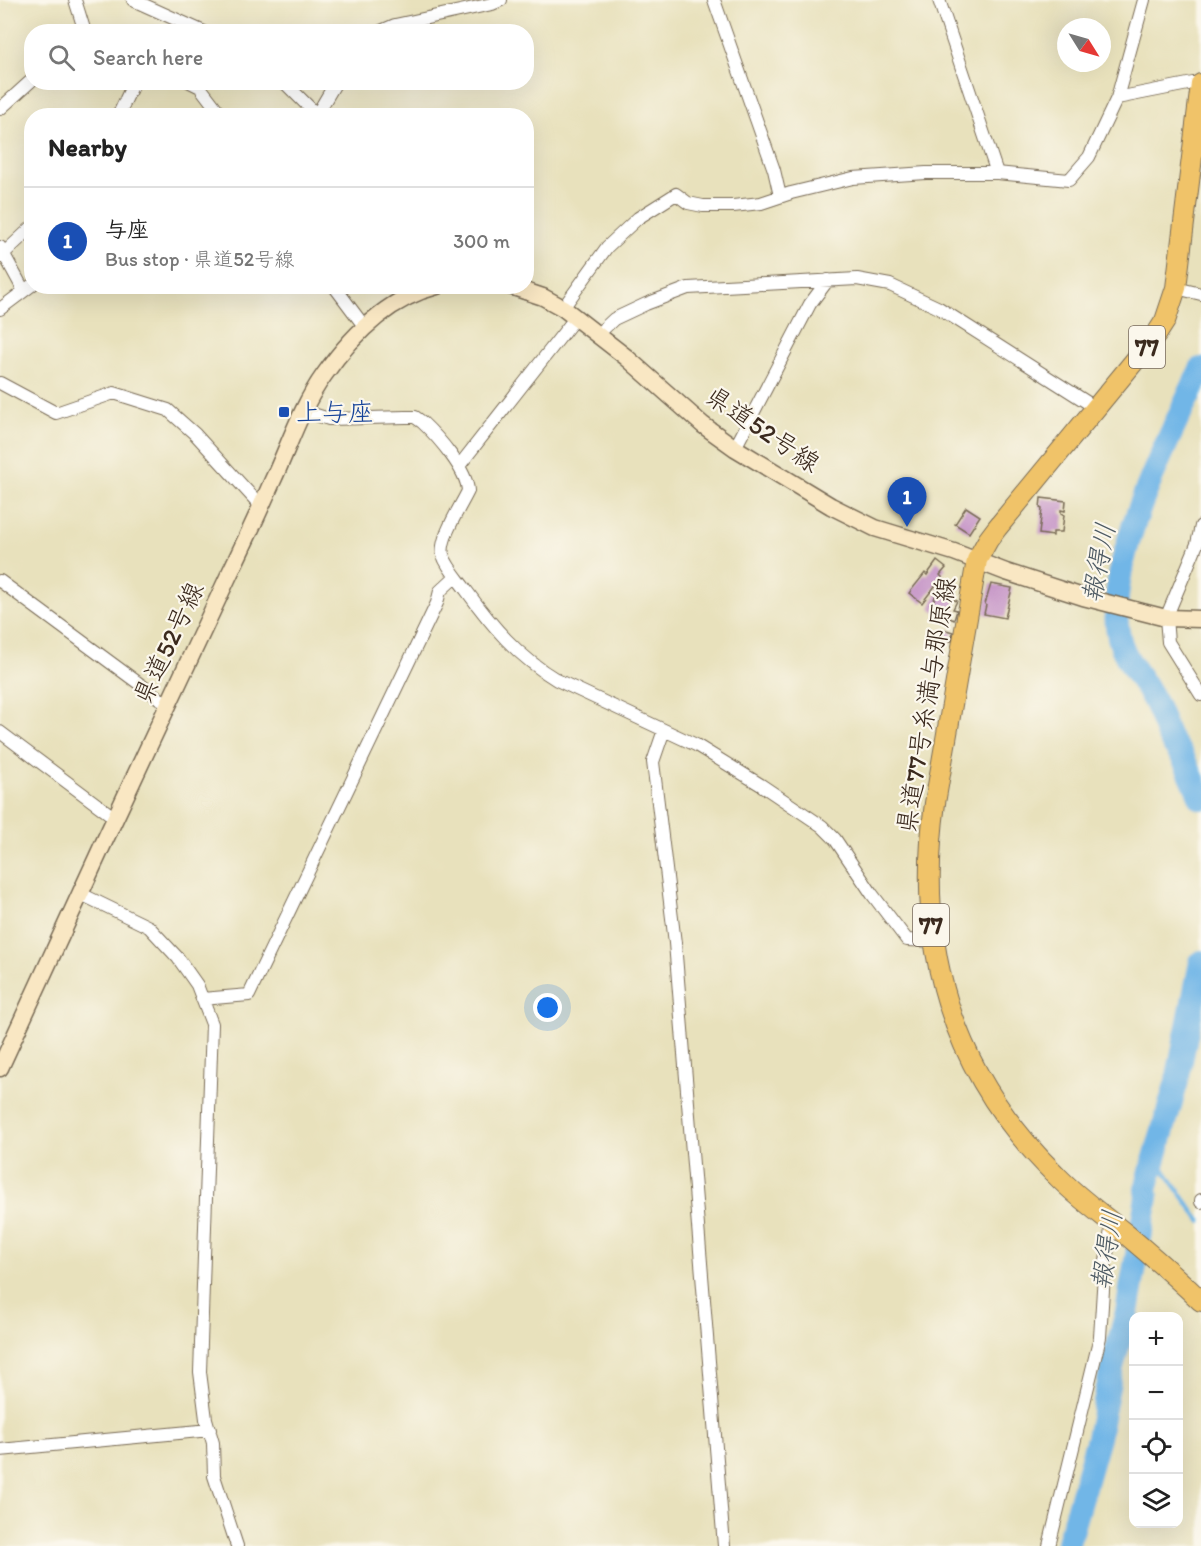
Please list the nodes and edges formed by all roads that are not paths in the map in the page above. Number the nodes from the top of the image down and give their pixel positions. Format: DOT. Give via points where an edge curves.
graph roads {
  1 [pos="75,0"];
  2 [pos="133,0"];
  3 [pos="501,0"];
  4 [pos="714,0"];
  5 [pos="939,0"];
  6 [pos="1144,0"];
  7 [pos="83,24"];
  8 [pos="186,24"];
  9 [pos="400,24"];
  10 [pos="1201,83"];
  11 [pos="24,87"];
  12 [pos="130,90"];
  13 [pos="202,90"];
  14 [pos="292,90"];
  15 [pos="331,90"];
  16 [pos="1117,98"];
  17 [pos="122,108"];
  18 [pos="216,108"];
  19 [pos="309,108"];
  20 [pos="320,108"];
  21 [pos="0,109"];
  22 [pos="997,172"];
  23 [pos="780,196"];
  24 [pos="24,234"];
  25 [pos="1,253"];
  26 [pos="828,280"];
  27 [pos="24,283"];
  28 [pos="1176,288"];
  29 [pos="24,291"];
  30 [pos="340,294"];
  31 [pos="413,294"];
  32 [pos="534,294"];
  33 [pos="1201,294"];
  34 [pos="0,309"];
  35 [pos="570,313"];
  36 [pos="364,326"];
  37 [pos="598,334"];
  38 [pos="0,383"];
  39 [pos="1096,408"];
  40 [pos="303,411"];
  41 [pos="735,448"];
  42 [pos="459,466"];
  43 [pos="260,505"];
  44 [pos="1201,526"];
  45 [pos="977,560"];
  46 [pos="455,577"];
  47 [pos="0,581"];
  48 [pos="1159,617"];
  49 [pos="1201,619"];
  50 [pos="1201,695"];
  51 [pos="168,702"];
  52 [pos="664,730"];
  53 [pos="0,732"];
  54 [pos="115,818"];
  55 [pos="81,894"];
  56 [pos="933,942"];
  57 [pos="202,999"];
  58 [pos="0,1068"];
  59 [pos="1118,1228"];
  60 [pos="1201,1302"];
  61 [pos="210,1430"];
  62 [pos="0,1450"];
  63 [pos="237,1546"];
  64 [pos="724,1546"];
  65 [pos="1049,1546"];
  1 -- 7 [label="street"];
  2 -- 8 [label="street"];
  3 -- 9 [label="street"];
  4 -- 23 [label="street"];
  5 -- 22 [label="street"];
  6 -- 16 [label="street"];
  10 -- 16 [label="street"];
  10 -- 28 [label="main road, 県道77号糸満与那原線 / 77"];
  11 -- 21 [label="street"];
  12 -- 17 [label="street"];
  13 -- 18 [label="street"];
  14 -- 19 [label="street"];
  15 -- 20 [label="street"];
  16 -- 22 [label="street" via="1089,157 1069,180"];
  22 -- 23 [label="street" via="854,178"];
  23 -- 35 [label="street" via="749,205 703,206 688,203 676,194 638,218 607,246"];
  24 -- 25 [label="street"];
  25 -- 27 [label="street"];
  26 -- 37 [label="street" via="688,288 614,319"];
  26 -- 39 [label="street" via="857,279 890,285 939,308"];
  26 -- 41 [label="street" via="810,304"];
  28 -- 33 [label="street"];
  28 -- 39 [label="main road, 県道77号糸満与那原線 / 77" via="1156,335"];
  29 -- 34 [label="street"];
  30 -- 36 [label="street"];
  31 -- 36 [label="main road, 県道52号線"];
  32 -- 35 [label="main road, 県道52号線"];
  35 -- 37 [label="main road, 県道52号線"];
  35 -- 42 [label="street"];
  36 -- 40 [label="main road, 県道52号線" via="322,377"];
  37 -- 41 [label="main road, 県道52号線"];
  38 -- 43 [label="street" via="56,413 114,393 168,410"];
  39 -- 45 [label="main road, 県道77号糸満与那原線 / 77" via="997,528"];
  40 -- 42 [label="street" via="329,418 416,417"];
  40 -- 43 [label="main road, 県道52号線"];
  41 -- 45 [label="main road, 県道52号線" via="875,528"];
  42 -- 46 [label="street" via="468,491 444,543 443,555"];
  43 -- 51 [label="main road, 県道52号線"];
  44 -- 48 [label="street" via="1197,544"];
  45 -- 48 [label="main road, 県道52号線" via="1083,597"];
  45 -- 56 [label="main road, 県道77号糸満与那原線 / 77" via="931,831 929,901"];
  46 -- 52 [label="street" via="497,632 536,667"];
  46 -- 57 [label="street" via="440,591 249,995"];
  47 -- 51 [label="street"];
  48 -- 49 [label="main road, 県道52号線"];
  48 -- 50 [label="street" via="1168,642"];
  51 -- 54 [label="main road, 県道52号線"];
  52 -- 56 [label="street" via="696,745 829,831 907,940"];
  52 -- 64 [label="street" via="653,762 675,943"];
  53 -- 54 [label="street"];
  54 -- 55 [label="main road, 県道52号線"];
  55 -- 57 [label="street" via="149,927 178,958"];
  55 -- 58 [label="main road, 県道52号線"];
  56 -- 59 [label="main road, 県道77号糸満与那原線 / 77" via="950,1010 968,1053 1006,1120 1045,1165"];
  57 -- 61 [label="street" via="212,1024 200,1372"];
  59 -- 60 [label="main road, 県道77号糸満与那原線 / 77"];
  59 -- 65 [label="street" via="1104,1274 1100,1337"];
  61 -- 62 [label="street"];
  61 -- 63 [label="street" via="214,1476"];
}
